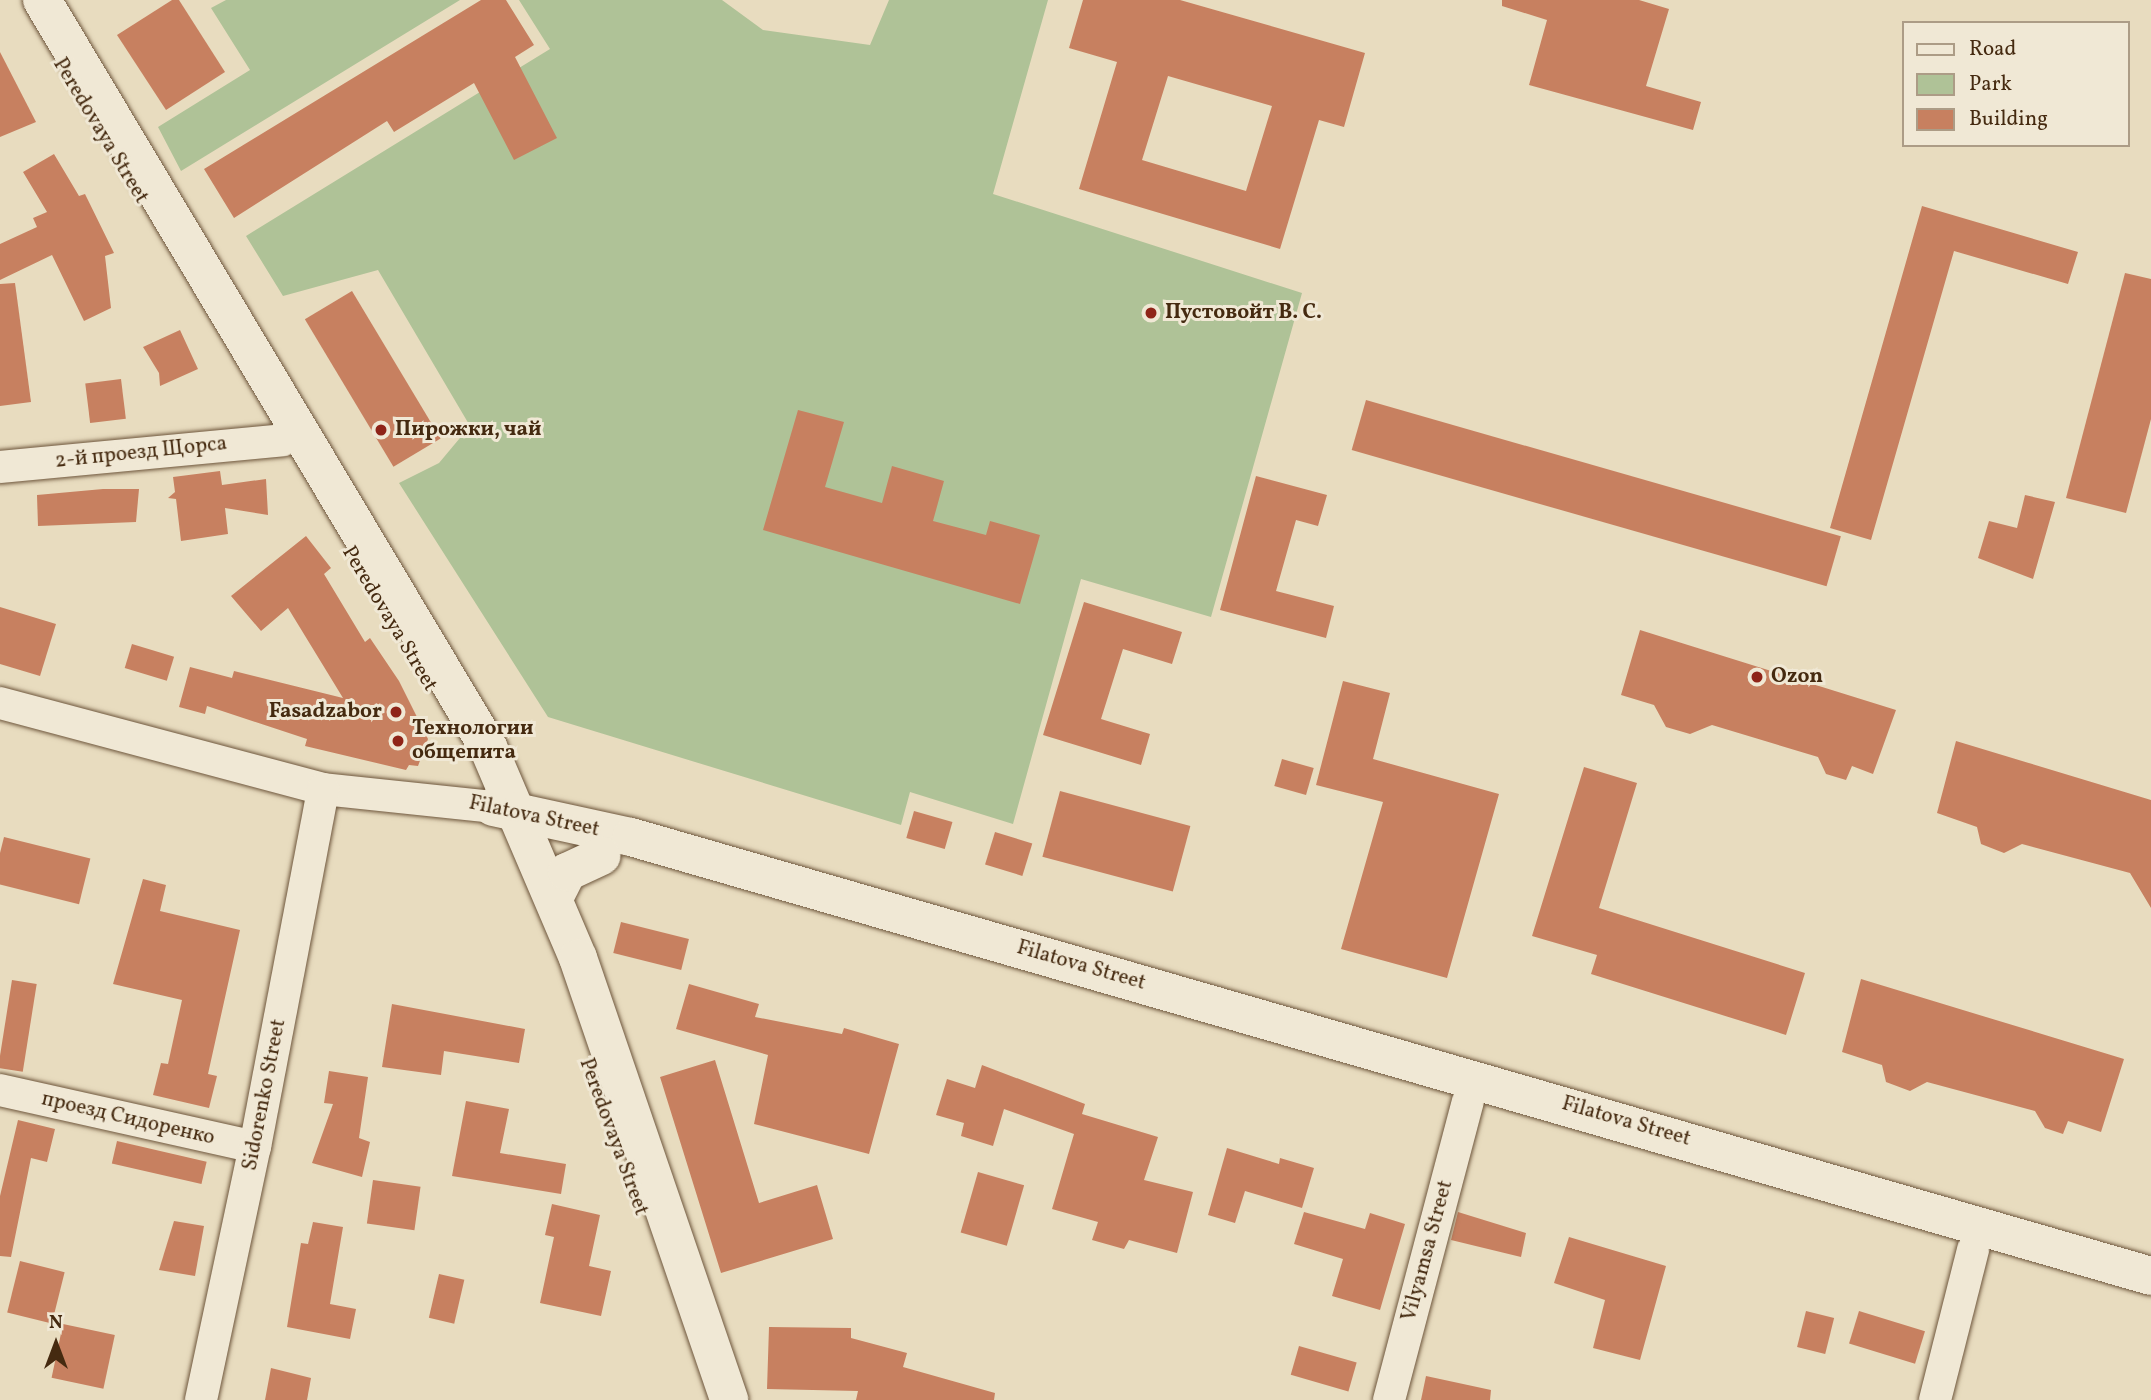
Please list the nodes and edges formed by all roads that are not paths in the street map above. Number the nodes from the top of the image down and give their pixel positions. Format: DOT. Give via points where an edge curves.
graph roads {
  1 [pos="21,0"];
  2 [pos="42,0"];
  3 [pos="283,440"];
  4 [pos="0,467"];
  5 [pos="0,703"];
  6 [pos="323,789"];
  7 [pos="512,823"];
  8 [pos="601,856"];
  9 [pos="555,897"];
  10 [pos="0,1090"];
  11 [pos="1468,1102"];
  12 [pos="255,1147"];
  13 [pos="1973,1250"];
  14 [pos="2151,1276"];
  15 [pos="2151,1301"];
  16 [pos="201,1400"];
  17 [pos="708,1400"];
  18 [pos="729,1400"];
  19 [pos="1389,1400"];
  20 [pos="1936,1400"];
  1 -- 3 [label="main road, Peredovaya Street"];
  2 -- 7 [label="main road" via="488,747"];
  3 -- 4 [label="street, 2-й проезд Щорса"];
  3 -- 7 [label="main road, Peredovaya Street"];
  5 -- 6 [label="street, Filatova Street"];
  6 -- 7 [label="street, Filatova Street"];
  6 -- 12 [label="street, Sidorenko Street"];
  7 -- 8 [label="main road"];
  7 -- 9 [label="main road, Peredovaya Street"];
  7 -- 14 [label="main road, Filatova Street" via="670,849"];
  7 -- 17 [label="main road, Peredovaya Street"];
  8 -- 9 [label="main road" via="567,872"];
  8 -- 11 [label="main road"];
  9 -- 18 [label="main road, Peredovaya Street" via="689,1273"];
  10 -- 12 [label="street, проезд Сидоренко"];
  11 -- 13 [label="main road"];
  11 -- 19 [label="street, Vilyamsa Street"];
  12 -- 16 [label="street, Sidorenko Street"];
  13 -- 15 [label="main road"];
  13 -- 20 [label="street"];
}
